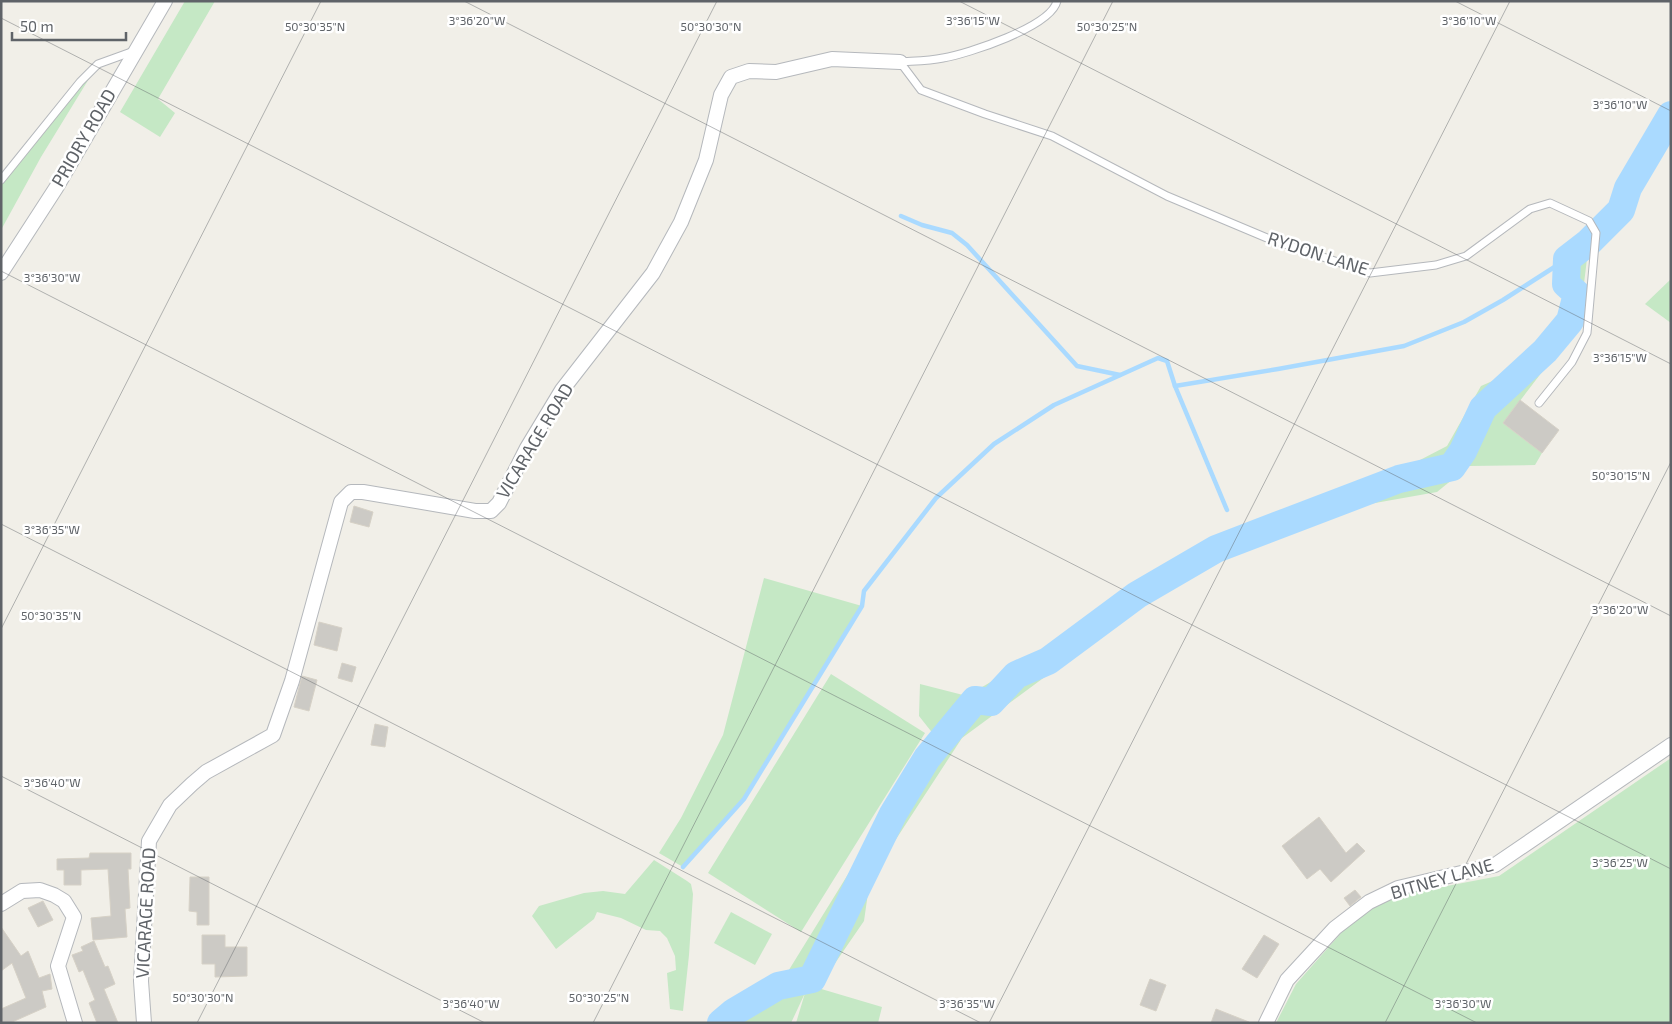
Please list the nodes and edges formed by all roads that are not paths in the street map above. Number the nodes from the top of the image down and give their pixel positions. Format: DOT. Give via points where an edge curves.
graph roads {
  1 [pos="165,1"];
  2 [pos="1057,1"];
  3 [pos="135,51"];
  4 [pos="900,62"];
  5 [pos="1,180"];
  6 [pos="1,273"];
  7 [pos="1539,403"];
  8 [pos="1671,745"];
  9 [pos="1,904"];
  10 [pos="74,1023"];
  11 [pos="144,1023"];
  12 [pos="1266,1023"];
  1 -- 3 [label="street, PRIORY ROAD"];
  2 -- 4 [label="lane" via="1046,16 1026,29 974,51"];
  3 -- 5 [label="lane" via="98,64"];
  3 -- 6 [label="street, PRIORY ROAD" via="56,188"];
  4 -- 7 [label="lane, RYDON LANE" via="921,90 1052,136 1166,196 1267,238 1370,273 1436,265 1466,256 1530,209 1550,202 1573,212 1589,221 1596,233 1587,333 1572,362"];
  4 -- 11 [label="street, VICARAGE ROAD" via="832,59 776,72 749,70 731,77 722,95 706,160 681,222 653,273 562,390 527,448 499,504 491,510 475,511 363,492 351,492 341,502 292,681 273,735 206,772 170,805 150,841 141,981"];
  8 -- 12 [label="street, BITNEY LANE" via="1495,865 1398,888 1370,902 1335,928 1287,980"];
  9 -- 10 [label="street" via="22,891 40,890 64,901 74,917 58,966"];
}
